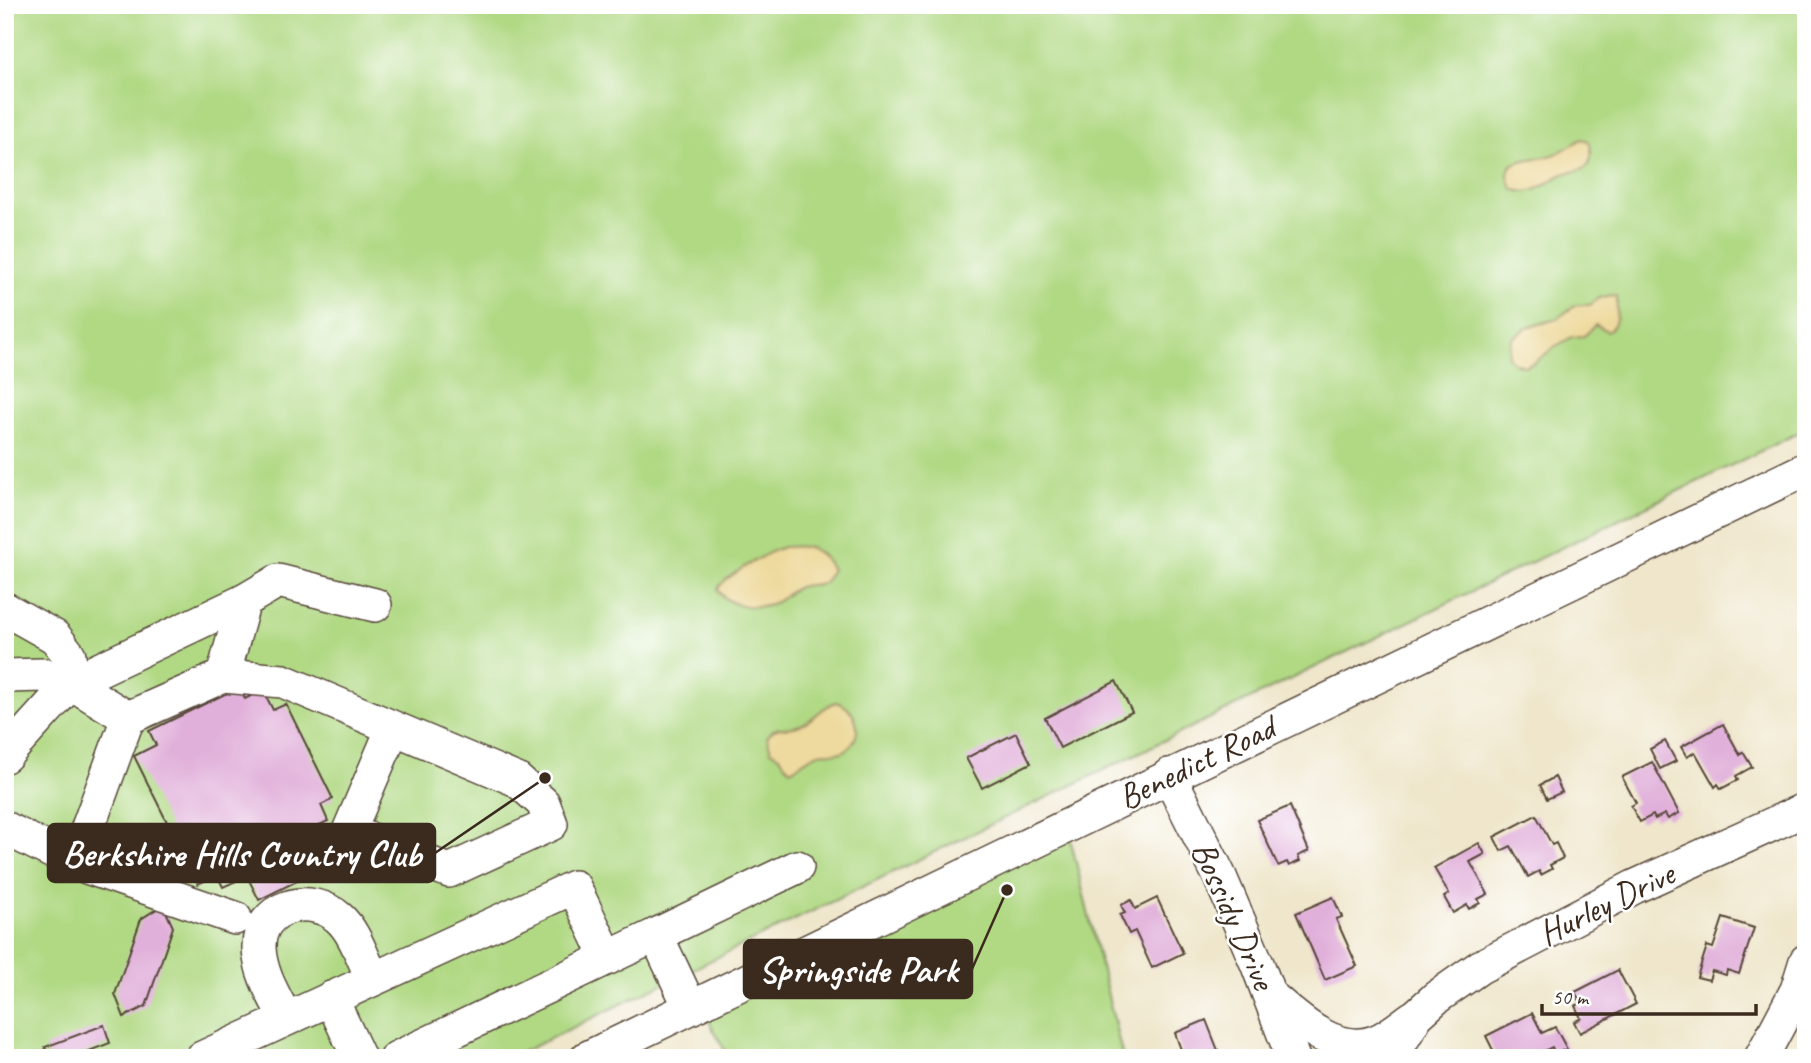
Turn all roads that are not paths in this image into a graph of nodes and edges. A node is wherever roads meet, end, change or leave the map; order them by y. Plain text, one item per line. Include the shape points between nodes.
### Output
1 (1806, 469) edge
2 (244, 601) junction
3 (375, 605) dead end
4 (5, 609) edge
5 (5, 676) edge
6 (223, 676) junction
7 (71, 682) junction
8 (128, 718) junction
9 (393, 728) junction
10 (19, 749) edge
11 (5, 774) edge
12 (1169, 775) junction
13 (1806, 808) edge
14 (5, 828) edge
15 (75, 863) junction
16 (797, 867) dead end
17 (235, 918) dead end
18 (656, 935) junction
19 (608, 958) junction
20 (1806, 961) edge
21 (373, 979) junction
22 (1269, 995) junction
23 (331, 998) junction
24 (690, 1007) junction
25 (1417, 1015) junction
26 (286, 1019) junction
27 (202, 1058) edge
28 (359, 1058) edge
29 (397, 1058) edge
30 (587, 1058) edge
31 (1293, 1058) edge
32 (1391, 1058) edge
33 (1761, 1058) edge

1 - 12 street, Benedict Road
2 - 3 street via 278,581
2 - 6 street
2 - 7 street
4 - 7 street via 55,637 69,655
5 - 7 street via 44,675
6 - 8 street
6 - 9 street via 283,681
7 - 8 street
7 - 10 street
8 - 15 street
9 - 9 street via 517,780 543,803 551,824 449,871 349,831
10 - 11 street
12 - 22 street, Bossidy Drive via 1220,877
12 - 24 street, Benedict Road
13 - 25 street, Hurley Drive via 1634,887 1480,967
14 - 15 street
15 - 17 street
16 - 18 street
18 - 19 street
18 - 24 street
19 - 21 street via 573,887
19 - 29 street
20 - 33 street via 1797,990
21 - 23 street
21 - 26 street via 341,919 326,908 308,903 276,912 263,929 259,947 263,972
22 - 25 street, Hurley Drive via 1307,1028 1351,1046 1376,1042
22 - 31 street, Bossidy Drive
23 - 26 street
23 - 28 street
24 - 30 street, Benedict Road
25 - 32 street, Hurley Drive
26 - 27 street

